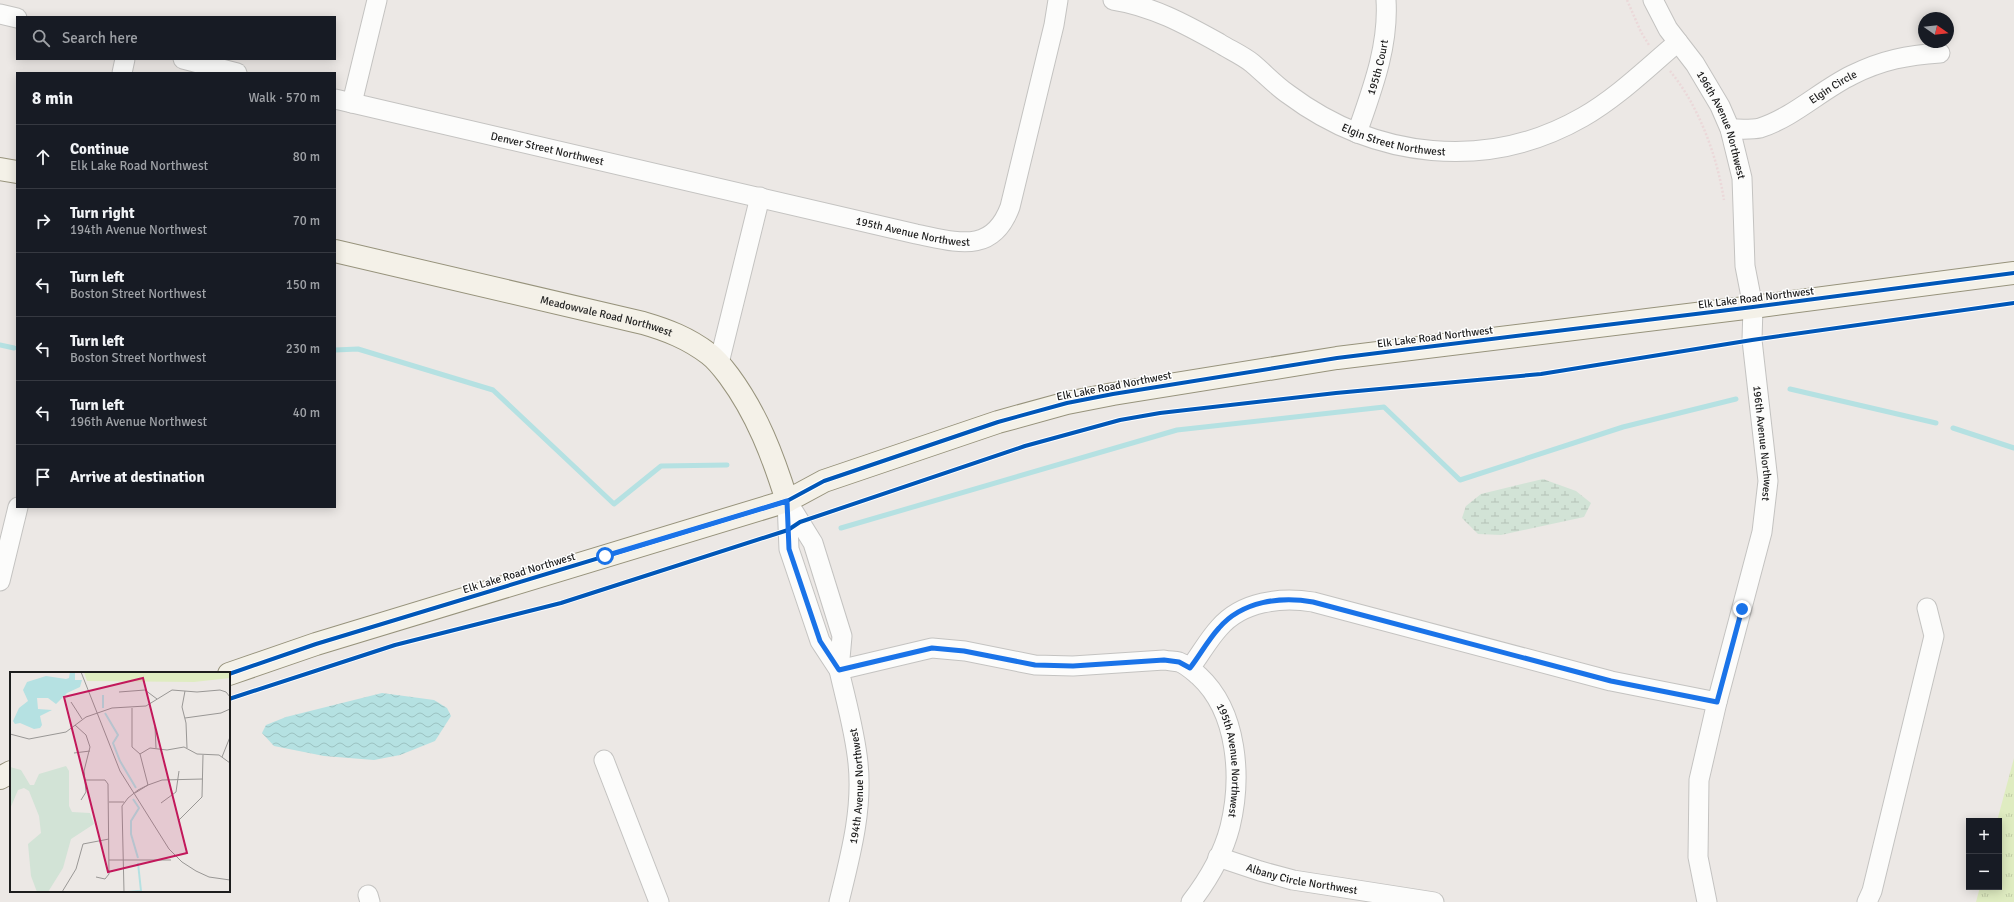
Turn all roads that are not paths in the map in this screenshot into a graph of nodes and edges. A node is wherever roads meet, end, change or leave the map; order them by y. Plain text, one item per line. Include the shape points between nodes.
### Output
1 (378, 0) edge
2 (1058, 0) edge
3 (1113, 0) edge
4 (1386, 0) edge
5 (1653, 0) edge
6 (0, 14) edge
7 (16, 18) edge
8 (1678, 42) junction
9 (1940, 53) dead end
10 (125, 60) edge
11 (187, 60) edge
12 (122, 72) edge
13 (233, 72) edge
14 (343, 101) edge
15 (1730, 129) junction
16 (1357, 133) junction
17 (0, 168) edge
18 (16, 172) edge
19 (760, 196) junction
20 (336, 251) edge
21 (2014, 273) edge
22 (1753, 307) junction
23 (719, 363) junction
24 (787, 501) junction
25 (18, 508) edge
26 (0, 581) edge
27 (1927, 608) dead end
28 (1190, 668) junction
29 (839, 670) junction
30 (230, 674) edge
31 (1717, 702) junction
32 (604, 760) dead end
33 (10, 773) edge
34 (0, 778) edge
35 (1218, 857) junction
36 (659, 902) edge
37 (840, 902) edge
38 (1191, 902) edge
39 (1434, 902) edge
40 (1707, 902) edge
41 (1867, 902) edge

1 - 14 street
2 - 19 street, 195th Avenue Northwest via 1016,187 1006,220 990,236 968,243 956,242
3 - 16 street, Elgin Street Northwest via 1167,15 1199,31 1251,62 1288,94 1324,118
4 - 16 street, 195th Court via 1384,44
5 - 8 street, 196th Avenue Northwest
6 - 7 street
8 - 15 street, 196th Avenue Northwest via 1708,84
8 - 16 street, Elgin Street Northwest via 1584,116 1564,127 1521,143 1475,151 1436,152 1384,143
9 - 15 street, Elgin Circle via 1916,54 1883,61 1851,75 1767,125 1758,128
10 - 12 street
11 - 13 street
14 - 19 street, Denver Street Northwest
15 - 22 street, 196th Avenue Northwest via 1742,178 1745,266
17 - 18 street
19 - 23 street
20 - 23 street, Meadowvale Road Northwest via 668,330 704,350
21 - 22 street, Elk Lake Road Northwest
22 - 24 street, Elk Lake Road Northwest via 1337,358 1067,403 998,422 824,481
22 - 31 street, 196th Avenue Northwest via 1752,340 1768,481 1766,508
23 - 24 street, Meadowvale Road Northwest via 754,415 773,456
24 - 29 street, 194th Avenue Northwest via 789,549 820,641
24 - 30 street, Elk Lake Road Northwest via 316,644
25 - 26 street
27 - 41 street via 1934,636 1874,884
28 - 29 street via 1179,662 1164,660 1073,666 1035,665 964,651 932,648
28 - 31 street via 1219,628 1232,616 1250,607 1276,600 1295,599 1611,681
28 - 35 street, 195th Avenue Northwest via 1214,692 1223,709 1234,755 1233,810
29 - 37 street, 194th Avenue Northwest via 858,763 859,801 855,836
31 - 40 street, 196th Avenue Northwest via 1699,780 1698,857
32 - 36 street
33 - 34 street
35 - 38 street, 195th Avenue Northwest
35 - 39 street, Albany Circle Northwest via 1293,880

